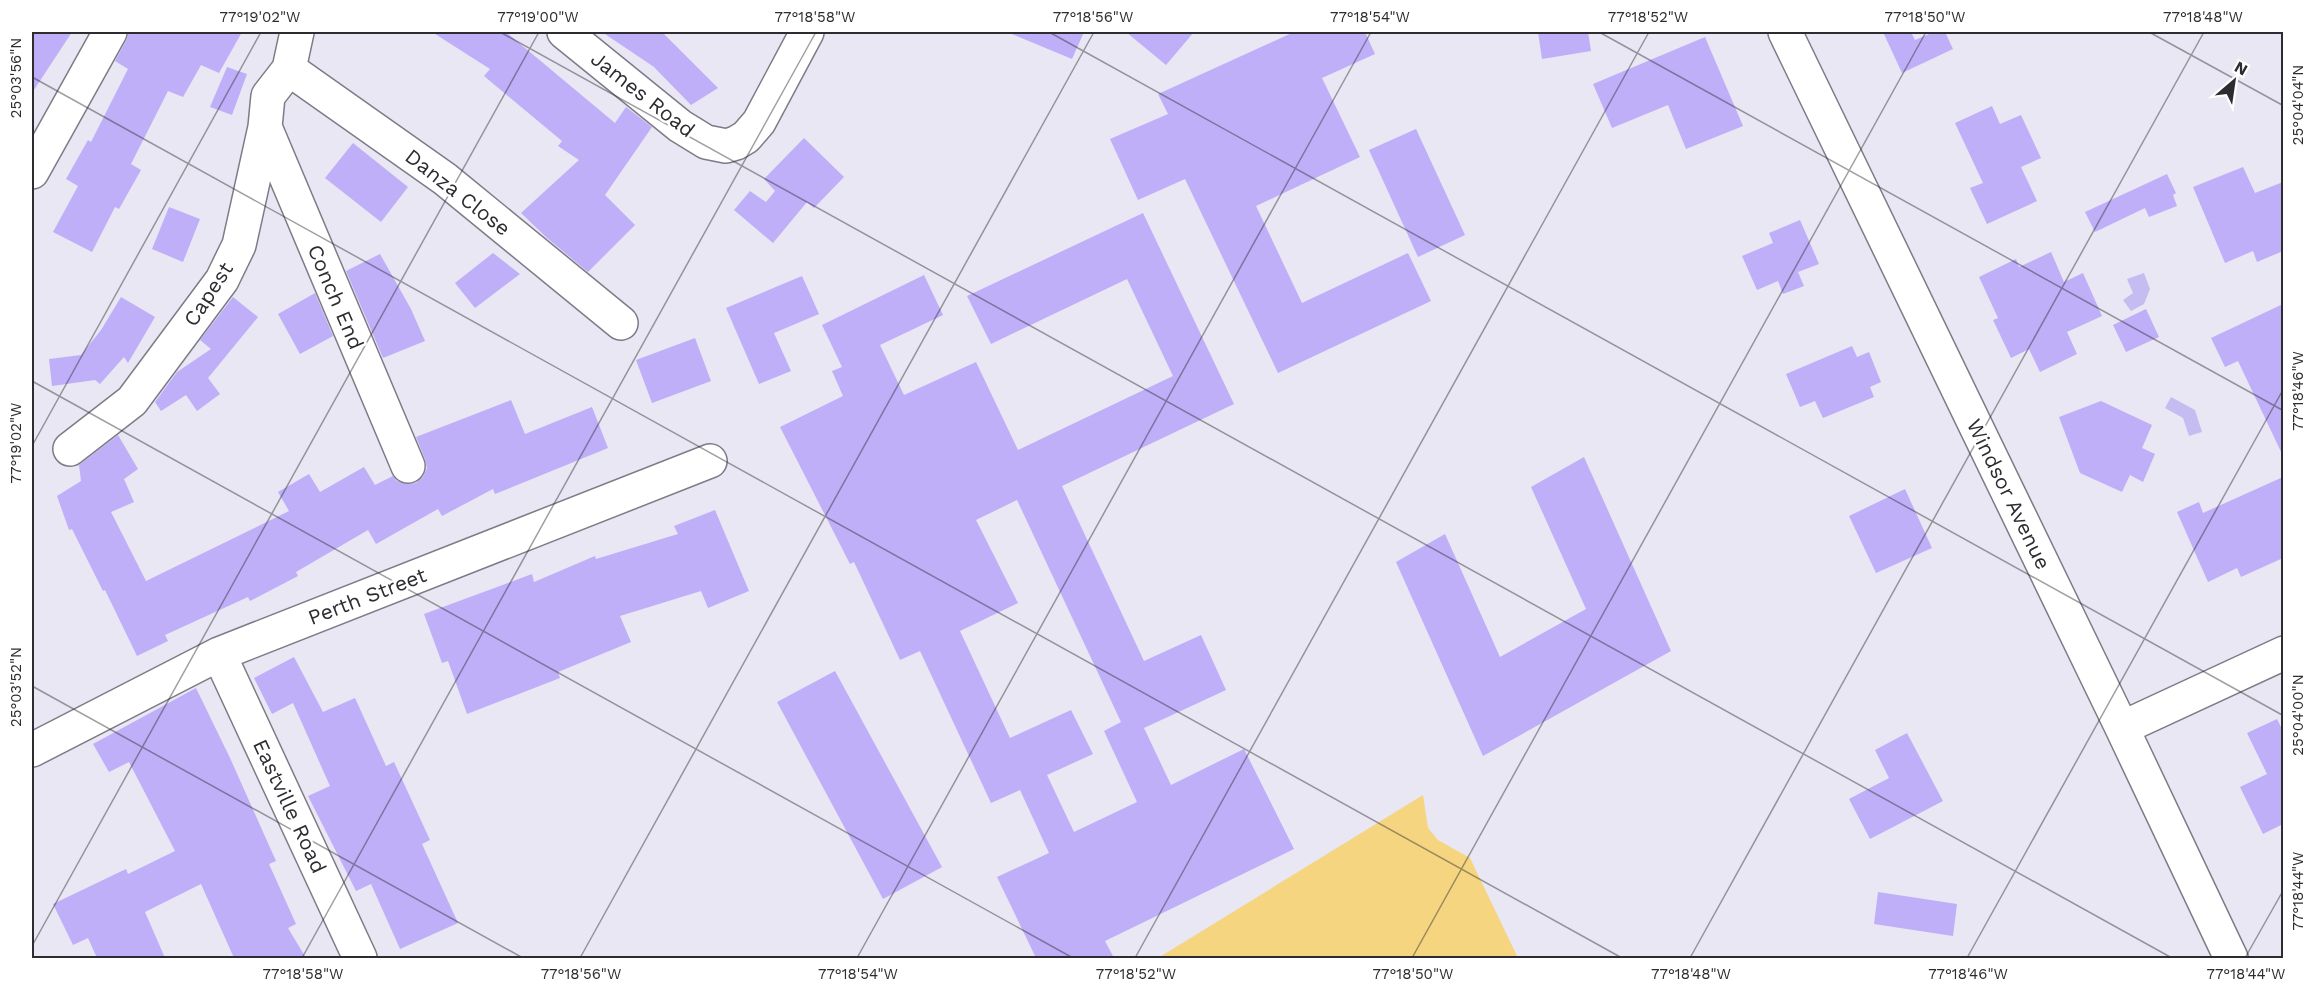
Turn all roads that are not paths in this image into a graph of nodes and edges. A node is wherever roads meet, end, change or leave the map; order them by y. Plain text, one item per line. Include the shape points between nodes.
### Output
1 (110, 32) edge
2 (297, 32) edge
3 (564, 32) edge
4 (807, 32) edge
5 (1785, 32) edge
6 (289, 69) junction
7 (265, 127) junction
8 (32, 172) edge
9 (621, 323) dead end
10 (70, 449) dead end
11 (710, 461) dead end
12 (408, 466) dead end
13 (2283, 653) edge
14 (219, 654) junction
15 (2122, 728) junction
16 (32, 750) edge
17 (360, 958) edge
18 (2231, 958) edge

1 - 8 street
2 - 6 street, Capest
3 - 4 street, James Road via 680,126 706,142 726,146 746,136 759,122
5 - 15 street, Windsor Avenue
6 - 7 street, Capest via 268,96
6 - 9 street, Danza Close via 445,179
7 - 10 street, Capest via 239,245 222,280 132,401
7 - 12 street, Conch End
11 - 14 street, Perth Street
13 - 15 street
14 - 16 street, Perth Street
14 - 17 street, Eastville Road
15 - 18 street, Windsor Avenue

